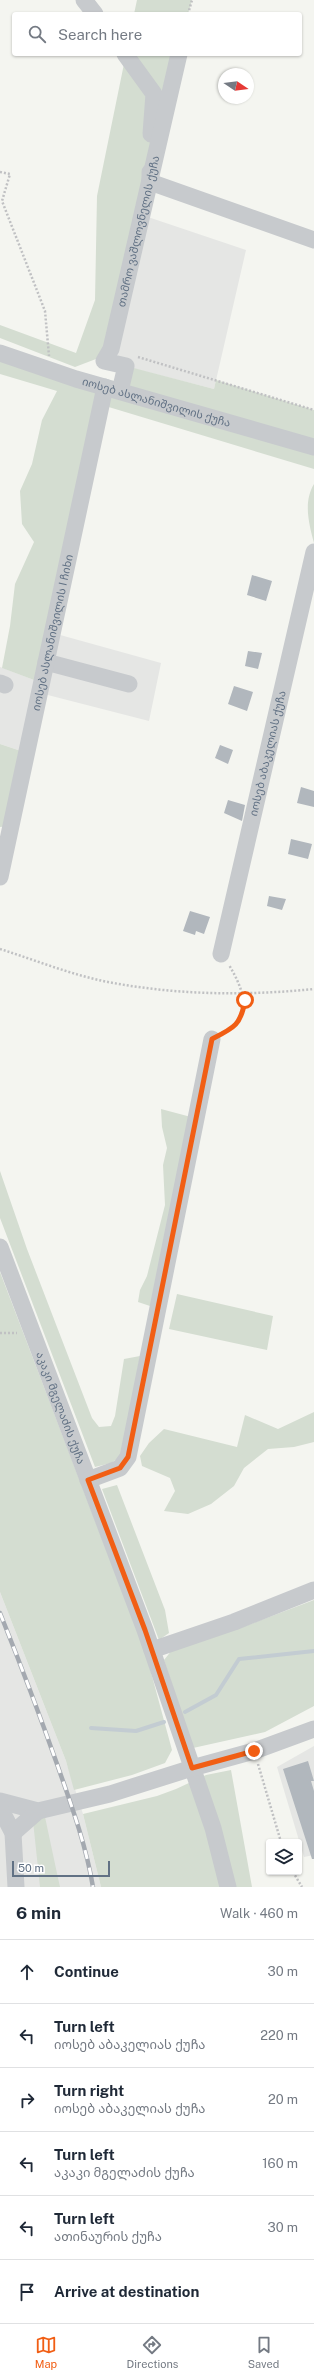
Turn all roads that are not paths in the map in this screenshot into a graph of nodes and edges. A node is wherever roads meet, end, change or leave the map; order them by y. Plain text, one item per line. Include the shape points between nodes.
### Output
1 (84, 0) edge
2 (93, 12) edge
3 (126, 56) edge
4 (179, 56) edge
5 (150, 182) junction
6 (314, 240) edge
7 (0, 354) edge
8 (104, 361) junction
9 (82, 380) junction
10 (113, 389) junction
11 (314, 447) edge
12 (314, 552) edge
13 (46, 662) junction
14 (129, 684) dead end
15 (0, 877) edge
16 (221, 954) road end
17 (212, 1039) road end
18 (0, 1247) edge
19 (88, 1480) junction
20 (314, 1590) edge
21 (152, 1650) junction
22 (314, 1729) edge
23 (192, 1768) junction
24 (0, 1801) edge
25 (0, 1808) edge
26 (38, 1810) junction
27 (13, 1833) junction
28 (16, 1887) edge
29 (228, 1887) edge

1 - 2 street
3 - 5 street via 154,94
4 - 5 street, თამრო ვაშლოვნელის ქუჩა
5 - 6 street
5 - 8 street, თამრო ვაშლოვნელის ქუჩა via 111,349
7 - 9 street, იოსებ ასლანიშვილის ქუჩა
8 - 9 street
8 - 10 street via 126,366
9 - 10 street, იოსებ ასლანიშვილის ქუჩა
10 - 11 street, იოსებ ასლანიშვილის ქუჩა
10 - 13 street, იოსებ ასლანიშვილის I ჩიხი
12 - 16 street, იოსებ აბაკელიას ქუჩა
13 - 14 street
13 - 15 street, იოსებ ასლანიშვილის I ჩიხი
17 - 19 street via 128,1457 120,1468
18 - 19 street, აკაკი მგელაძის ქუჩა
19 - 21 street, აკაკი მგელაძის ქუჩა
20 - 21 street via 234,1622
21 - 23 street, აკაკი მგელაძის ქუჩა
22 - 23 street via 254,1751
23 - 26 street via 110,1794
23 - 29 street, აკაკი მგელაძის ქუჩა via 213,1828
24 - 26 street
25 - 27 street
26 - 27 street
27 - 28 street

